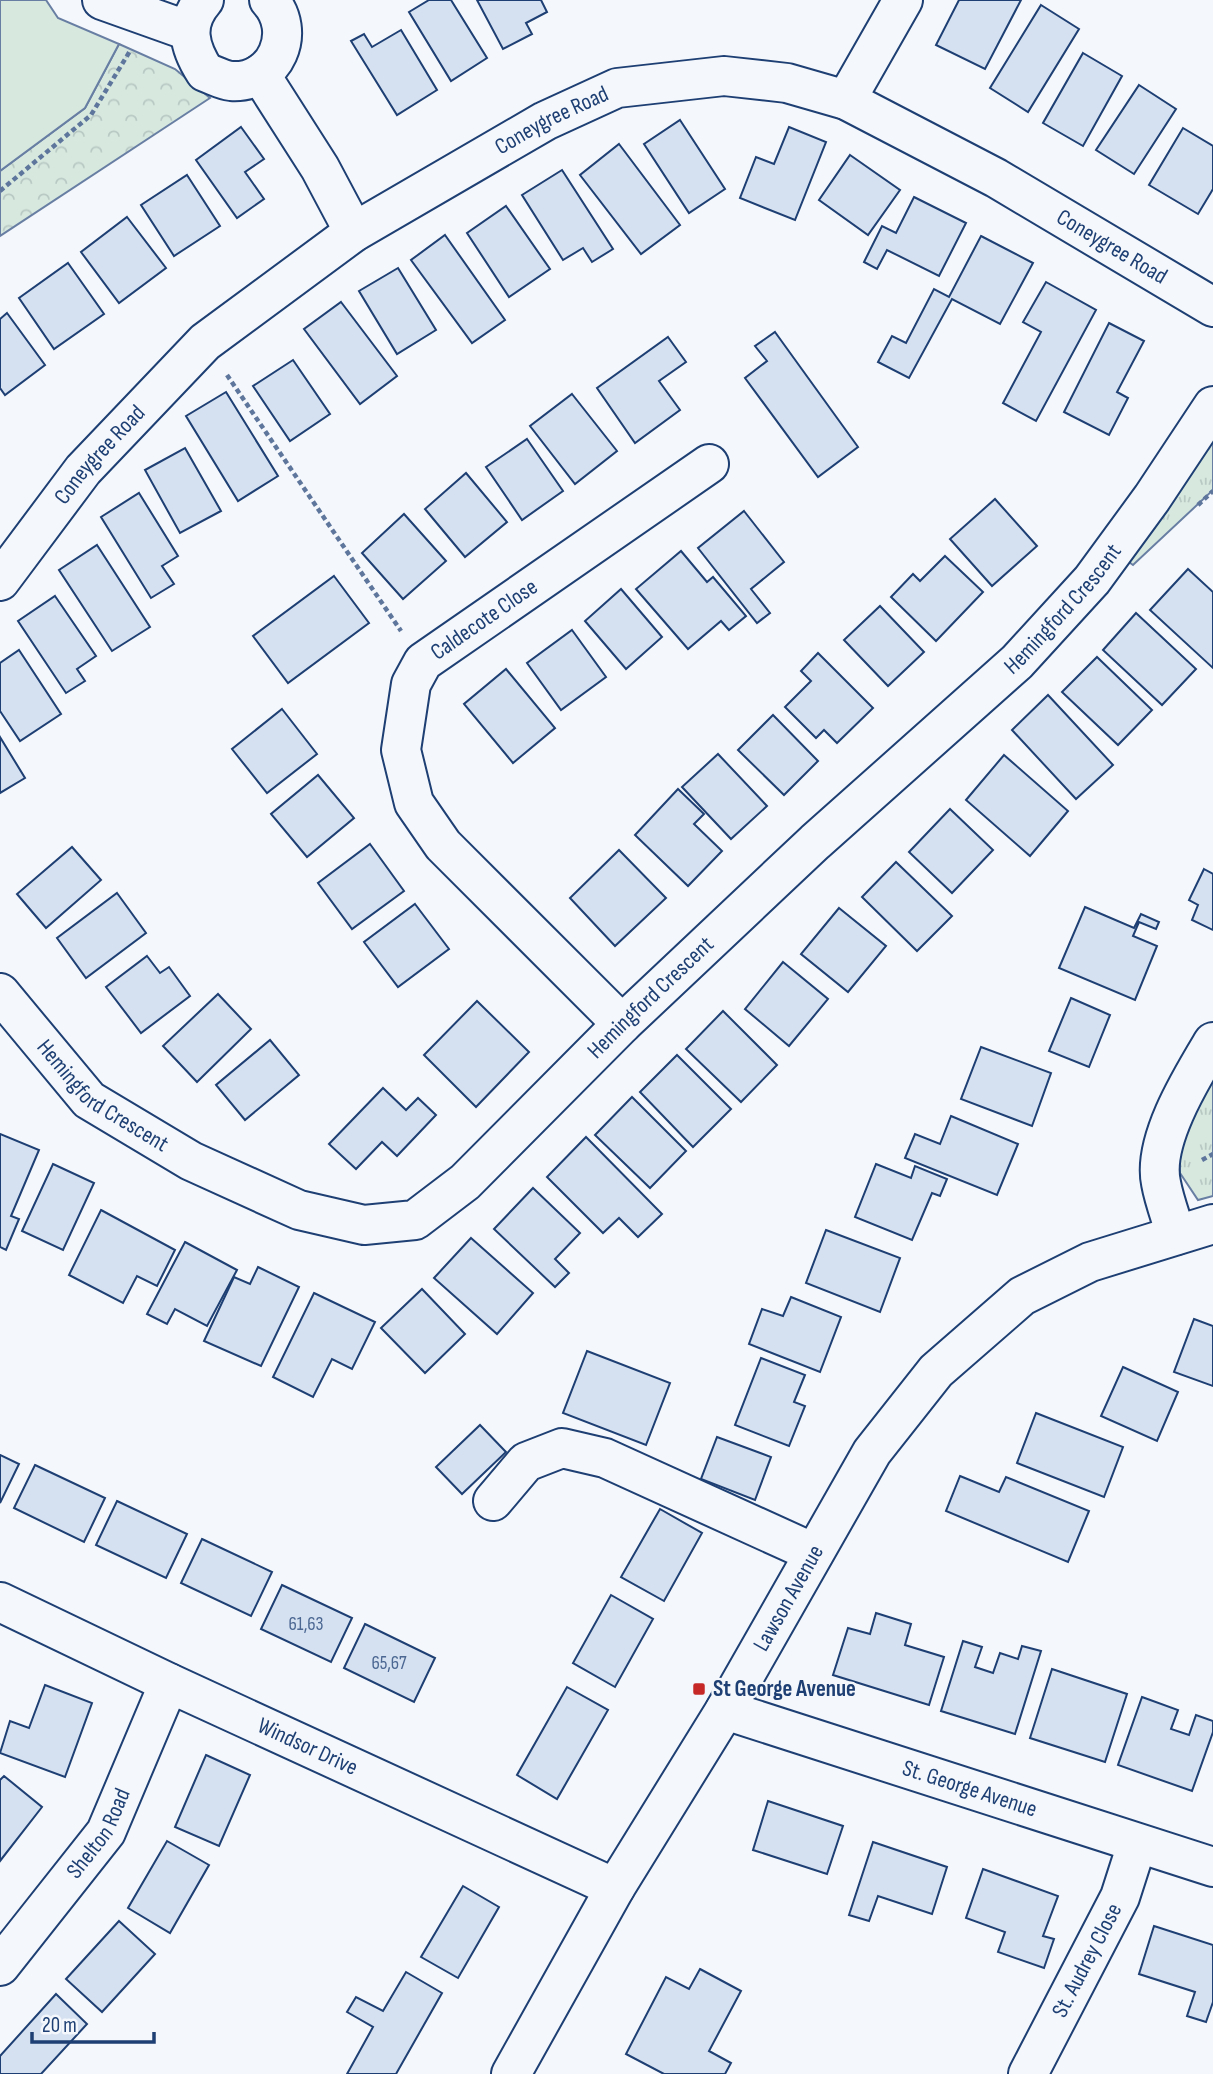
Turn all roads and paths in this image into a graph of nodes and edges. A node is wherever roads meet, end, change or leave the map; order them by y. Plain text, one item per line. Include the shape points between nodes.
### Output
1 (102, 0) edge
2 (269, 0) edge
3 (903, 0) edge
4 (196, 16) edge
5 (150, 19) junction
6 (260, 74) junction
7 (846, 100) junction
8 (0, 191) edge
9 (354, 232) junction
10 (1213, 307) edge
11 (205, 342) junction
12 (1213, 407) edge
13 (709, 464) dead end
14 (0, 581) edge
15 (423, 662) junction
16 (0, 993) edge
17 (622, 1024) junction
18 (1213, 1042) edge
19 (1213, 1224) edge
20 (1177, 1235) junction
21 (493, 1501) dead end
22 (814, 1553) junction
23 (0, 1602) edge
24 (169, 1683) junction
25 (725, 1710) junction
26 (1137, 1844) junction
27 (1213, 1867) edge
28 (615, 1888) junction
29 (0, 1966) edge
30 (511, 2074) edge
31 (1028, 2074) edge

1 - 5 street
2 - 6 street via 282,22 284,38 281,50
3 - 7 street
4 - 5 street
4 - 6 street via 190,43 205,72 233,81
5 - 8 path via 91,115
6 - 9 street
7 - 9 street, Coneygree Road via 787,83 724,76 617,88 545,121
7 - 10 street, Coneygree Road via 996,178
9 - 11 street, Coneygree Road
11 - 14 street, Coneygree Road via 83,470
11 - 15 path
12 - 17 street, Hemingford Crescent via 1092,580 1017,662 815,842
13 - 15 street, Caldecote Close
15 - 17 street, Caldecote Close via 411,684 401,750 414,803 443,845
16 - 17 street, Hemingford Crescent via 89,1100 191,1161 299,1210 365,1225 415,1220 465,1182
18 - 20 street via 1161,1150 1160,1181
19 - 20 street, Lawson Avenue
20 - 22 street, Lawson Avenue via 1090,1262 1022,1296 936,1371 872,1452
21 - 22 street via 526,1462 562,1448 605,1458
22 - 25 street, Lawson Avenue
23 - 24 street, Windsor Drive
24 - 28 street, Windsor Drive
24 - 29 street, Shelton Road via 106,1832
25 - 26 street, St. George Avenue
25 - 28 street, Lawson Avenue
26 - 27 street, St. George Avenue
26 - 31 street, St. Audrey Close via 1121,1897
28 - 30 street, Lawson Avenue

